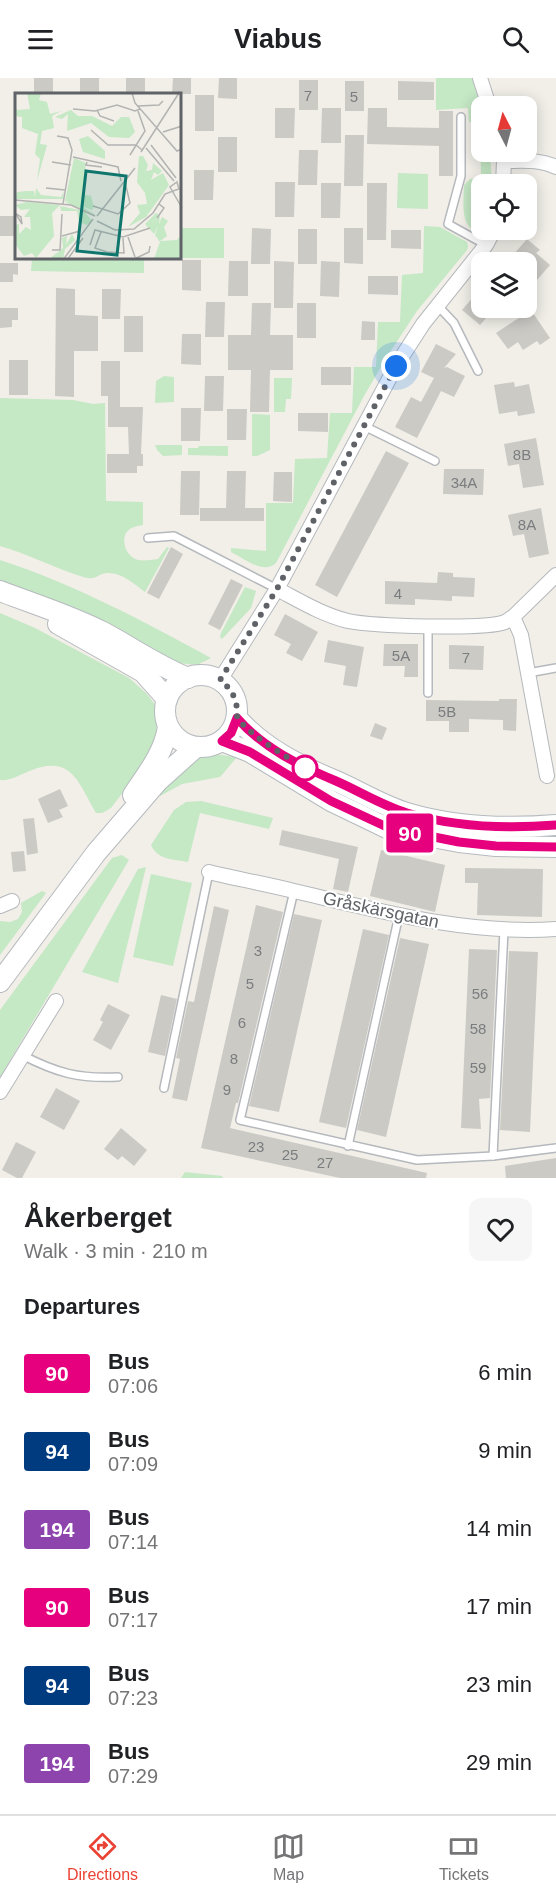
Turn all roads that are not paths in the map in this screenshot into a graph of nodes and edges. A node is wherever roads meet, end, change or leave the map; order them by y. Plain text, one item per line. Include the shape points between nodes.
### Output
1 (484, 79) edge
2 (487, 96) edge
3 (461, 117) dead end
4 (537, 160) edge
5 (556, 167) edge
6 (489, 240) edge
7 (486, 245) junction
8 (438, 306) junction
9 (478, 371) dead end
10 (364, 426) junction
11 (435, 461) dead end
12 (148, 537) dead end
13 (556, 575) edge
14 (277, 589) junction
15 (0, 591) edge
16 (35, 605) junction
17 (513, 617) junction
18 (429, 626) junction
19 (556, 668) edge
20 (528, 673) junction
21 (188, 678) junction
22 (220, 680) junction
23 (428, 693) dead end
24 (167, 699) junction
25 (237, 718) junction
26 (168, 727) junction
27 (222, 741) junction
28 (195, 747) junction
29 (547, 776) dead end
30 (556, 825) edge
31 (556, 847) edge
32 (96, 853) junction
33 (209, 872) joint
34 (294, 891) junction
35 (399, 915) junction
36 (556, 929) edge
37 (504, 930) junction
38 (0, 982) edge
39 (56, 1001) dead end
40 (22, 1055) junction
41 (118, 1077) dead end
42 (164, 1088) dead end
43 (0, 1092) edge
44 (348, 1146) junction
45 (556, 1148) edge
46 (493, 1156) junction

1 - 2 street
3 - 7 lane via 461,176 448,224
4 - 5 street
6 - 7 street
7 - 8 street
8 - 9 lane via 454,323
8 - 10 street via 396,366
10 - 11 lane
10 - 14 street
12 - 14 lane via 174,536
13 - 17 street
14 - 18 street via 328,615 349,621
14 - 22 street
15 - 16 street
16 - 21 street via 72,617
16 - 24 street via 49,619 143,672
17 - 18 street via 490,625
17 - 20 street via 521,635
18 - 23 lane
19 - 20 lane
20 - 29 street
21 - 22 street via 205,675
21 - 24 street via 174,687
22 - 25 street via 236,700
24 - 26 street
25 - 27 street via 231,733
25 - 30 street via 259,739 291,760 406,813 463,824
26 - 28 street via 179,740
26 - 32 street via 159,756
27 - 28 street via 211,747
27 - 31 street via 250,752 331,801 389,828 468,843
28 - 32 street via 158,781
32 - 38 street
33 - 34 street, Gråskärsgatan
33 - 42 lane
34 - 35 street, Gråskärsgatan
34 - 44 lane via 240,1120
35 - 37 street, Gråskärsgatan
35 - 44 lane
36 - 37 street, Gråskärsgatan
37 - 46 lane
39 - 40 street
40 - 41 lane via 73,1075
40 - 43 street
44 - 46 lane via 417,1160
45 - 46 lane

